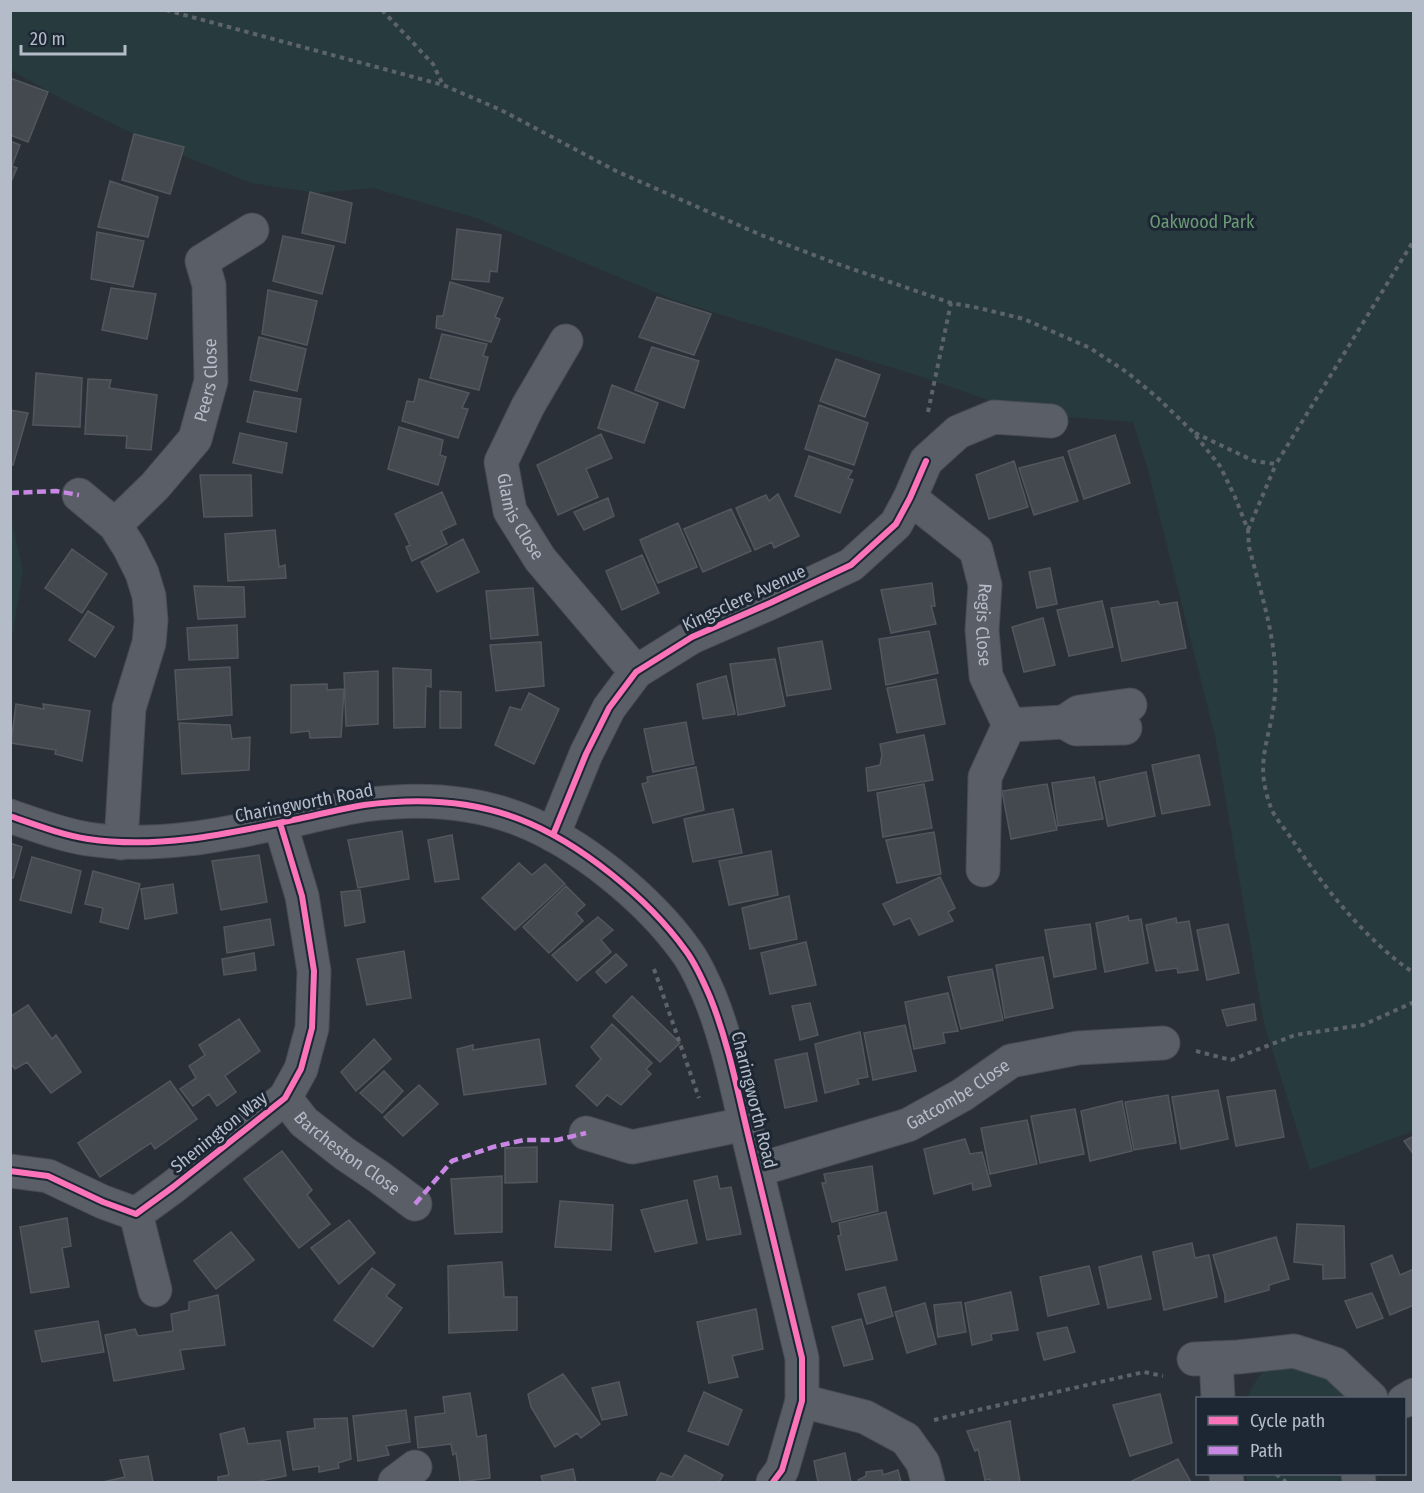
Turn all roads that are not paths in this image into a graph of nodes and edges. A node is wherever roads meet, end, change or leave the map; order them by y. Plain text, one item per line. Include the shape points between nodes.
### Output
1 (252, 230) dead end
2 (566, 341) dead end
3 (1051, 421) dead end
4 (79, 495) dead end
5 (910, 498) junction
6 (115, 525) junction
7 (636, 672) junction
8 (1128, 716) dead end
9 (1009, 725) junction
10 (10, 816) edge
11 (280, 823) junction
12 (553, 835) junction
13 (121, 843) junction
14 (983, 870) dead end
15 (1163, 1044) road end
16 (285, 1098) junction
17 (746, 1124) junction
18 (586, 1133) dead end
19 (757, 1170) junction
20 (10, 1171) edge
21 (415, 1204) dead end
22 (136, 1214) junction
23 (155, 1290) dead end
24 (1218, 1397) edge
25 (1370, 1397) edge
26 (802, 1401) junction
27 (773, 1482) edge
28 (928, 1482) edge

1 - 6 street, Peers Close via 202,261 209,285 211,381 195,439 156,486
2 - 7 street, Glamis Close via 501,462 510,511 540,559
3 - 5 street, Kingsclere Avenue via 994,417 958,432 926,461
4 - 6 street
5 - 7 street, Kingsclere Avenue via 896,524 851,565 692,637
5 - 9 street, Regis Close via 976,550 985,585 982,630 987,676
6 - 13 street via 142,573 151,620 129,708
7 - 12 street, Kingsclere Avenue via 609,708
8 - 9 street via 1076,729 1064,722
9 - 14 street via 986,777
10 - 13 street, Charingworth Road via 85,839
11 - 12 street, Charingworth Road via 362,805 407,801 483,809
11 - 13 street, Charingworth Road via 207,837
11 - 16 street, Shenington Way via 302,896 314,971 312,1028 301,1069
12 - 17 street, Charingworth Road via 622,882 687,952 710,995
15 - 19 street, Gatcombe Close via 1078,1048 1011,1061 962,1095 908,1125
16 - 21 street, Barcheston Close via 304,1122
16 - 22 street, Shenington Way
17 - 18 street via 632,1148
17 - 19 street, Charingworth Road
19 - 26 street, Charingworth Road via 802,1358
20 - 22 street via 48,1176
22 - 23 street
24 - 25 street via 1205,1358 1294,1351 1335,1364
26 - 27 street, Charingworth Road via 782,1470
26 - 28 street via 865,1417 906,1439 923,1463

